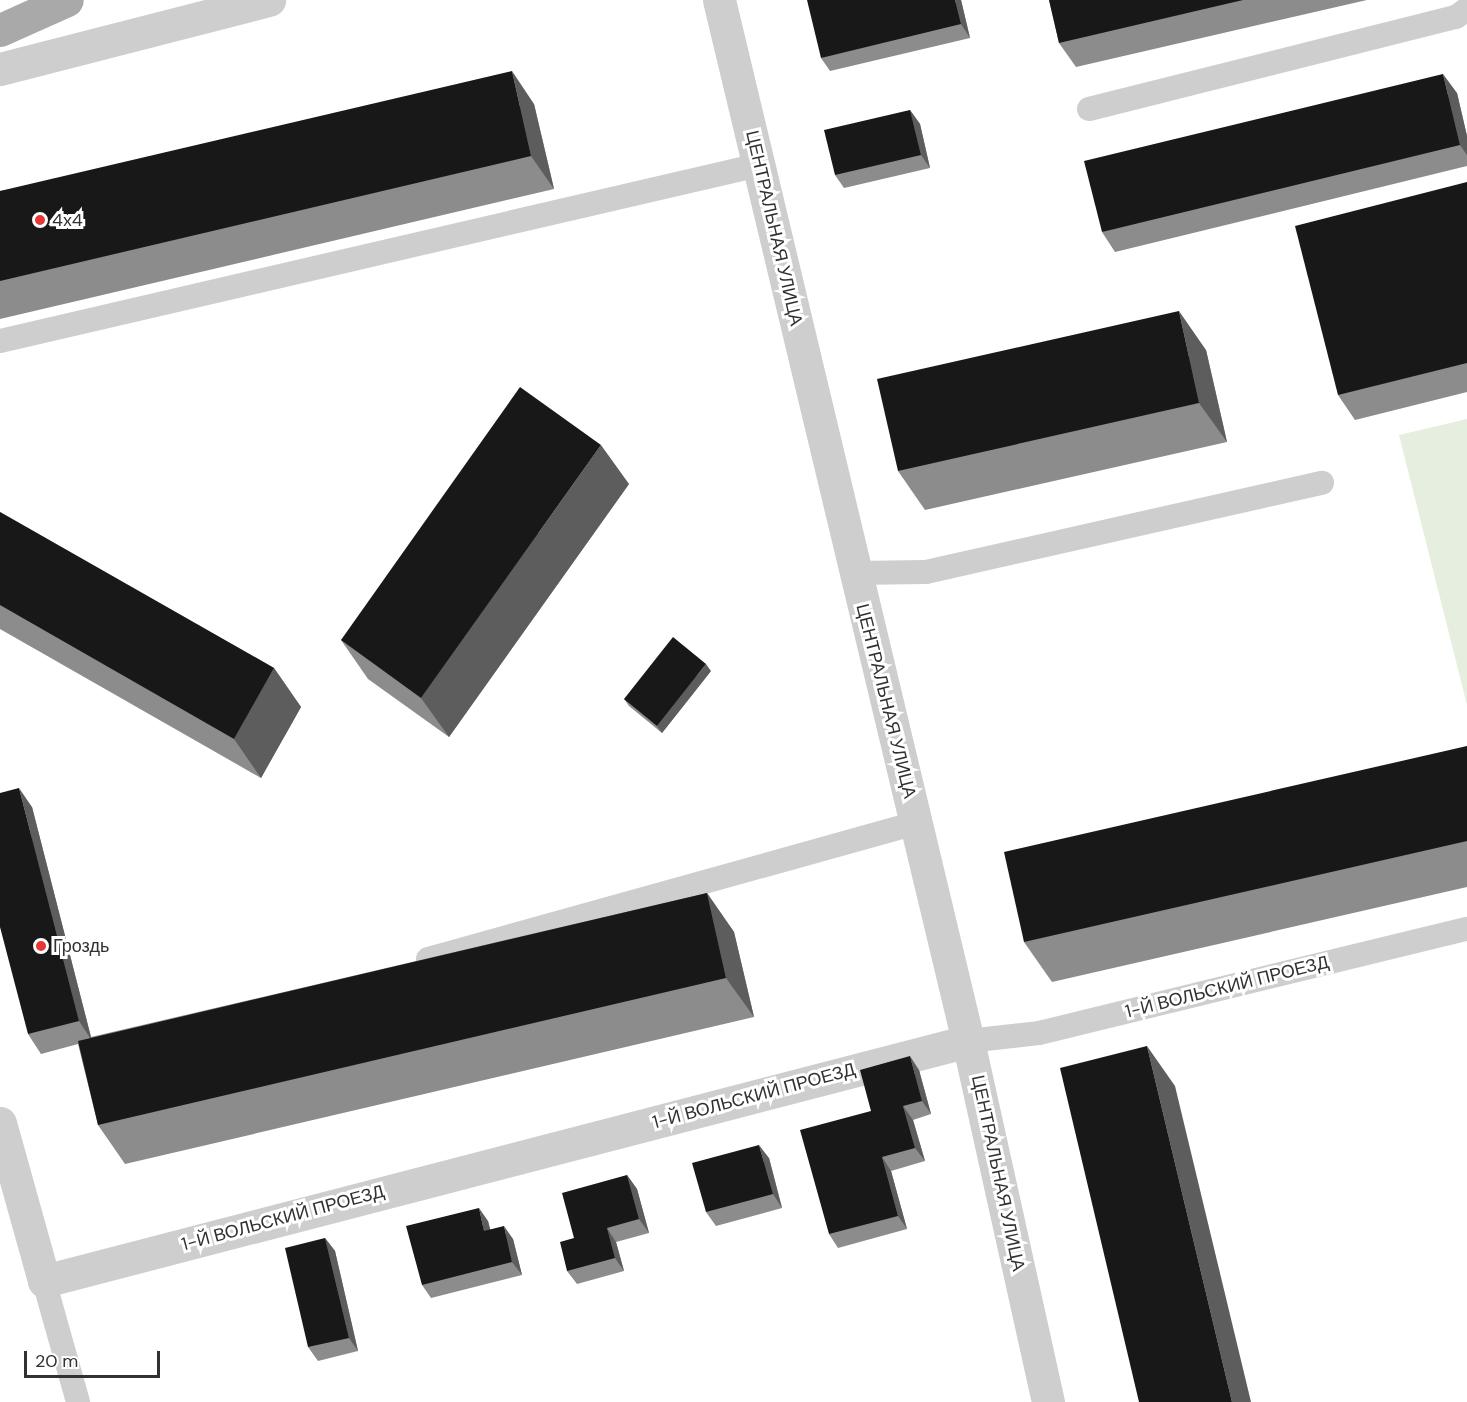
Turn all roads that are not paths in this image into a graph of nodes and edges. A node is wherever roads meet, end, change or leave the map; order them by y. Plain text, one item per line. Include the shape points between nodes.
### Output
1 (67, 0) edge
2 (269, 0) edge
3 (719, 0) edge
4 (1467, 9) edge
5 (0, 30) edge
6 (0, 69) edge
7 (1089, 109) dead end
8 (759, 165) junction
9 (0, 341) edge
10 (1322, 483) dead end
11 (854, 573) junction
12 (916, 823) junction
13 (1467, 929) edge
14 (405, 966) edge
15 (968, 1041) junction
16 (0, 1123) edge
17 (44, 1281) junction
18 (78, 1402) edge
19 (1048, 1402) edge

1 - 5 main road
2 - 6 street
3 - 8 street, ЦЕНТРАЛЬНАЯ УЛИЦА
4 - 7 lane
8 - 9 lane
8 - 11 street, ЦЕНТРАЛЬНАЯ УЛИЦА
10 - 11 lane via 926,572
11 - 12 street, ЦЕНТРАЛЬНАЯ УЛИЦА
12 - 14 lane
12 - 15 street, ЦЕНТРАЛЬНАЯ УЛИЦА
13 - 15 lane, 1-Й ВОЛЬСКИЙ ПРОЕЗД via 1039,1033
15 - 17 street, 1-Й ВОЛЬСКИЙ ПРОЕЗД
15 - 19 street, ЦЕНТРАЛЬНАЯ УЛИЦА
16 - 17 street
17 - 18 lane

